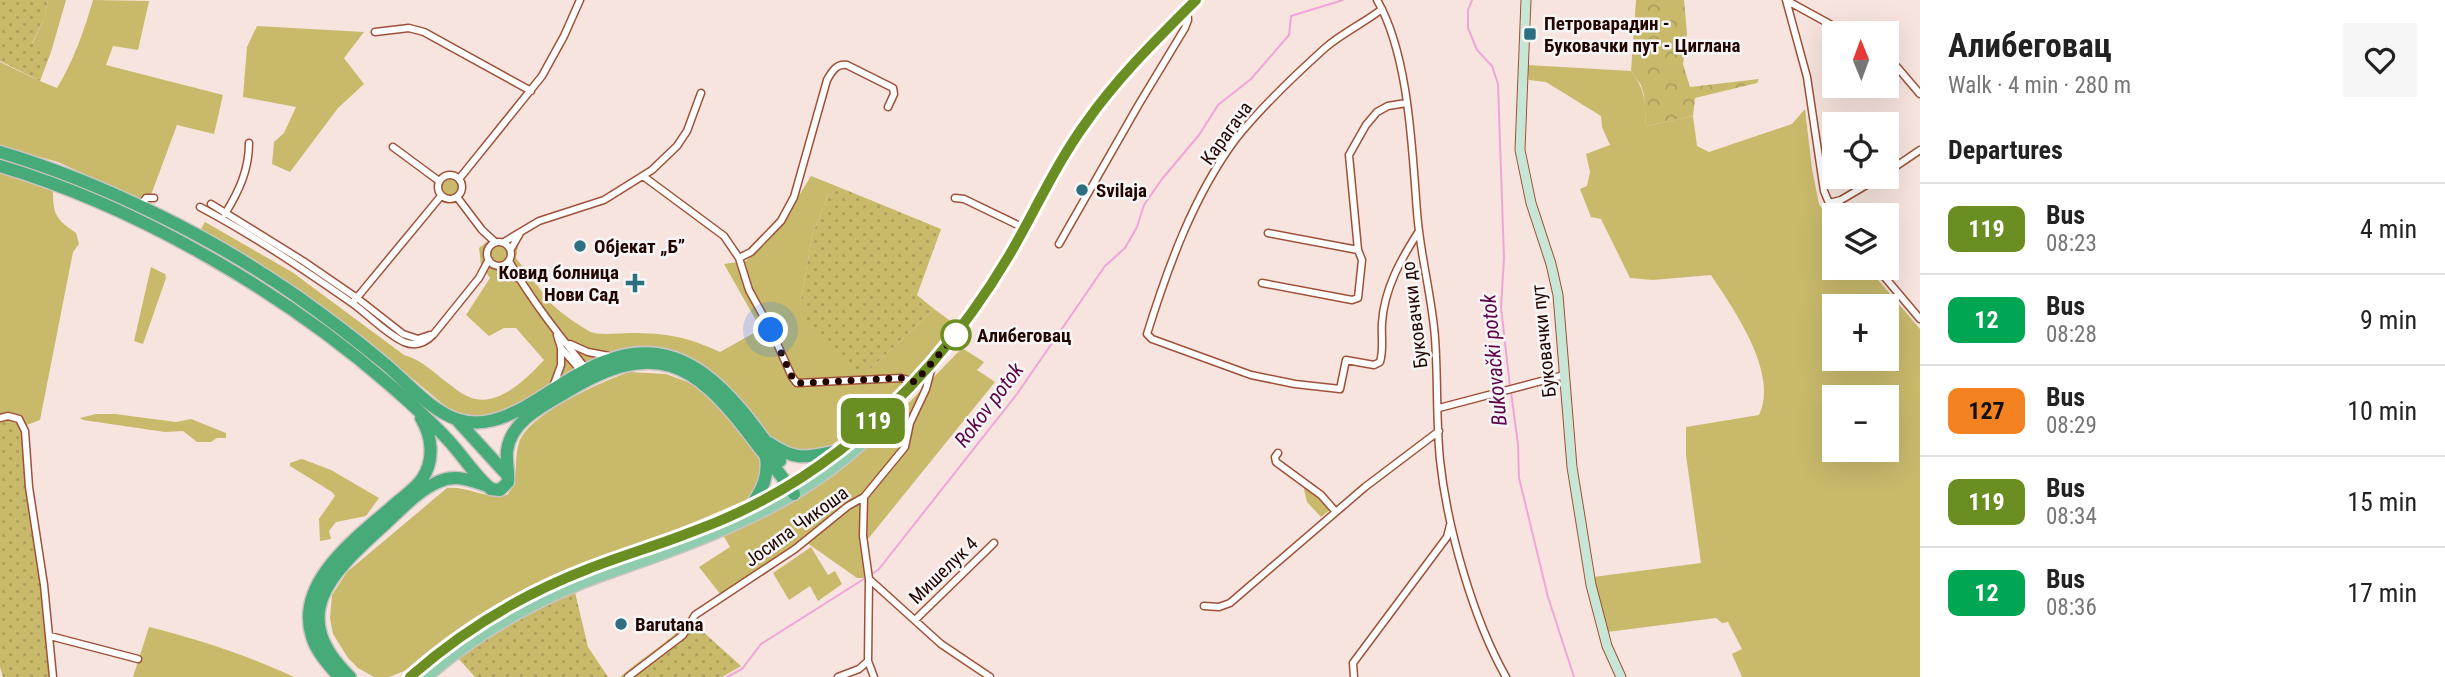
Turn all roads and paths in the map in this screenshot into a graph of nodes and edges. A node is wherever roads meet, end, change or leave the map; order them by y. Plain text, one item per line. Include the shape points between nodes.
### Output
1 (580, 0) edge
2 (1196, 0) edge
3 (1377, 0) edge
4 (1526, 0) edge
5 (1786, 0) edge
6 (1187, 9) junction
7 (1382, 9) junction
8 (1824, 21) edge
9 (375, 32) dead end
10 (1899, 69) edge
11 (531, 91) junction
12 (702, 93) dead end
13 (1920, 94) edge
14 (1406, 103) junction
15 (888, 107) dead end
16 (249, 142) dead end
17 (393, 147) dead end
18 (1920, 150) edge
19 (0, 152) edge
20 (1899, 164) edge
21 (0, 166) edge
22 (643, 176) junction
23 (53, 177) junction
24 (459, 179) junction
25 (439, 181) junction
26 (1860, 189) edge
27 (441, 196) junction
28 (457, 197) junction
29 (154, 198) dead end
30 (955, 198) dead end
31 (1829, 203) edge
32 (1832, 203) edge
33 (211, 204) dead end
34 (139, 207) junction
35 (200, 207) dead end
36 (224, 216) junction
37 (1024, 228) junction
38 (1419, 231) junction
39 (520, 233) junction
40 (1268, 233) dead end
41 (504, 242) junction
42 (492, 244) junction
43 (1059, 244) dead end
44 (511, 249) junction
45 (1358, 250) junction
46 (739, 258) junction
47 (509, 261) junction
48 (495, 264) junction
49 (517, 278) junction
50 (1887, 280) edge
51 (1262, 283) dead end
52 (354, 300) junction
53 (1920, 319) edge
54 (564, 345) junction
55 (614, 358) junction
56 (932, 364) junction
57 (588, 375) junction
58 (1564, 375) junction
59 (915, 382) junction
60 (551, 390) junction
61 (414, 406) junction
62 (1439, 408) junction
63 (0, 418) edge
64 (456, 419) junction
65 (1439, 431) junction
66 (765, 440) junction
67 (838, 452) junction
68 (1278, 453) dead end
69 (766, 457) junction
70 (508, 476) junction
71 (487, 486) junction
72 (794, 488) junction
73 (864, 497) junction
74 (752, 505) junction
75 (1336, 512) junction
76 (1450, 523) junction
77 (993, 543) dead end
78 (868, 576) junction
79 (1204, 606) dead end
80 (915, 620) junction
81 (50, 636) junction
82 (138, 659) dead end
83 (868, 661) junction
84 (53, 677) edge
85 (339, 677) edge
86 (350, 677) edge
87 (410, 677) edge
88 (427, 677) edge
89 (628, 677) edge
90 (838, 677) edge
91 (874, 677) edge
92 (989, 677) edge
93 (1354, 677) edge
94 (1506, 677) edge
95 (1621, 677) edge

1 - 11 street via 549,65
2 - 6 main road
3 - 7 street, Буковачки до
4 - 58 street, Буковачки пут via 1520,150 1557,289
5 - 8 street
5 - 31 street via 1807,77
6 - 37 main road via 1084,124
6 - 43 street via 1185,28
7 - 14 street, Буковачки до via 1397,50
7 - 38 street, Карагача via 1325,48 1237,138 1189,220 1147,334 1251,375 1338,390 1346,360 1380,362 1389,289
9 - 11 street via 409,28 424,32
10 - 13 street
11 - 24 street
12 - 22 street via 682,138
14 - 38 street, Буковачки до
14 - 45 street via 1377,112 1349,155
15 - 46 street via 892,88 848,65 834,68 794,197 781,221
16 - 36 street via 244,177
17 - 25 street
18 - 20 street
19 - 23 highway
21 - 23 highway
22 - 39 street via 604,200 539,221
22 - 46 street via 724,236
23 - 34 highway
23 - 61 highway via 241,277 354,356
24 - 25 street via 449,175
24 - 28 street via 462,191
25 - 27 street
26 - 32 street
27 - 28 street
27 - 52 street
28 - 42 street
29 - 34 street via 146,198
30 - 37 street
33 - 36 street
34 - 64 highway via 225,251 293,294
35 - 36 street
36 - 52 street
37 - 56 main road via 967,320
38 - 62 street, Буковачки до via 1435,336
39 - 41 street
39 - 44 street
40 - 45 street
41 - 42 street
41 - 44 street
42 - 48 street via 486,252
44 - 47 street
45 - 51 street via 1362,261 1356,299
46 - 59 street via 749,290 797,383 901,378
47 - 48 street
47 - 49 street
48 - 49 street
48 - 52 street via 422,343 405,342
49 - 54 street
50 - 53 street
54 - 55 street
54 - 57 street
54 - 60 street
55 - 57 highway
55 - 66 highway via 654,355 699,369 728,393
56 - 59 main road
56 - 73 street, Јосипа Чикоша via 905,447
57 - 60 highway
57 - 69 highway via 644,363 688,373 723,401
57 - 70 highway via 520,423 509,444
58 - 62 street
58 - 95 street, Буковачки пут via 1572,469 1591,585 1607,646
59 - 67 main road
59 - 72 main road via 864,444
60 - 64 highway via 492,421
61 - 71 highway
61 - 85 highway via 428,430 431,449 422,478 333,562 312,599 309,623 313,639
62 - 65 street, Буковачки до
63 - 81 street via 19,419 25,431
64 - 70 highway
65 - 75 street
65 - 76 street, Буковачки до
66 - 67 highway via 800,457
66 - 72 highway
67 - 72 main road
68 - 75 street via 1276,461
69 - 72 highway
69 - 74 highway via 765,482
70 - 71 highway via 500,489
71 - 86 highway via 463,478 439,481 422,491 342,565 324,590 318,618 324,641
72 - 74 main road
72 - 88 main road via 729,527 541,602 481,637
73 - 78 street
73 - 89 street, Јосипа Чикоша via 695,615 683,635
74 - 87 main road via 539,591 465,634
75 - 79 street via 1230,603
76 - 93 street via 1447,537 1353,663
76 - 94 street, Буковачки до via 1492,653
77 - 80 street, Мишелук 4
78 - 80 street
78 - 83 street
80 - 92 street
81 - 82 street
81 - 84 street
83 - 90 street
83 - 91 street

